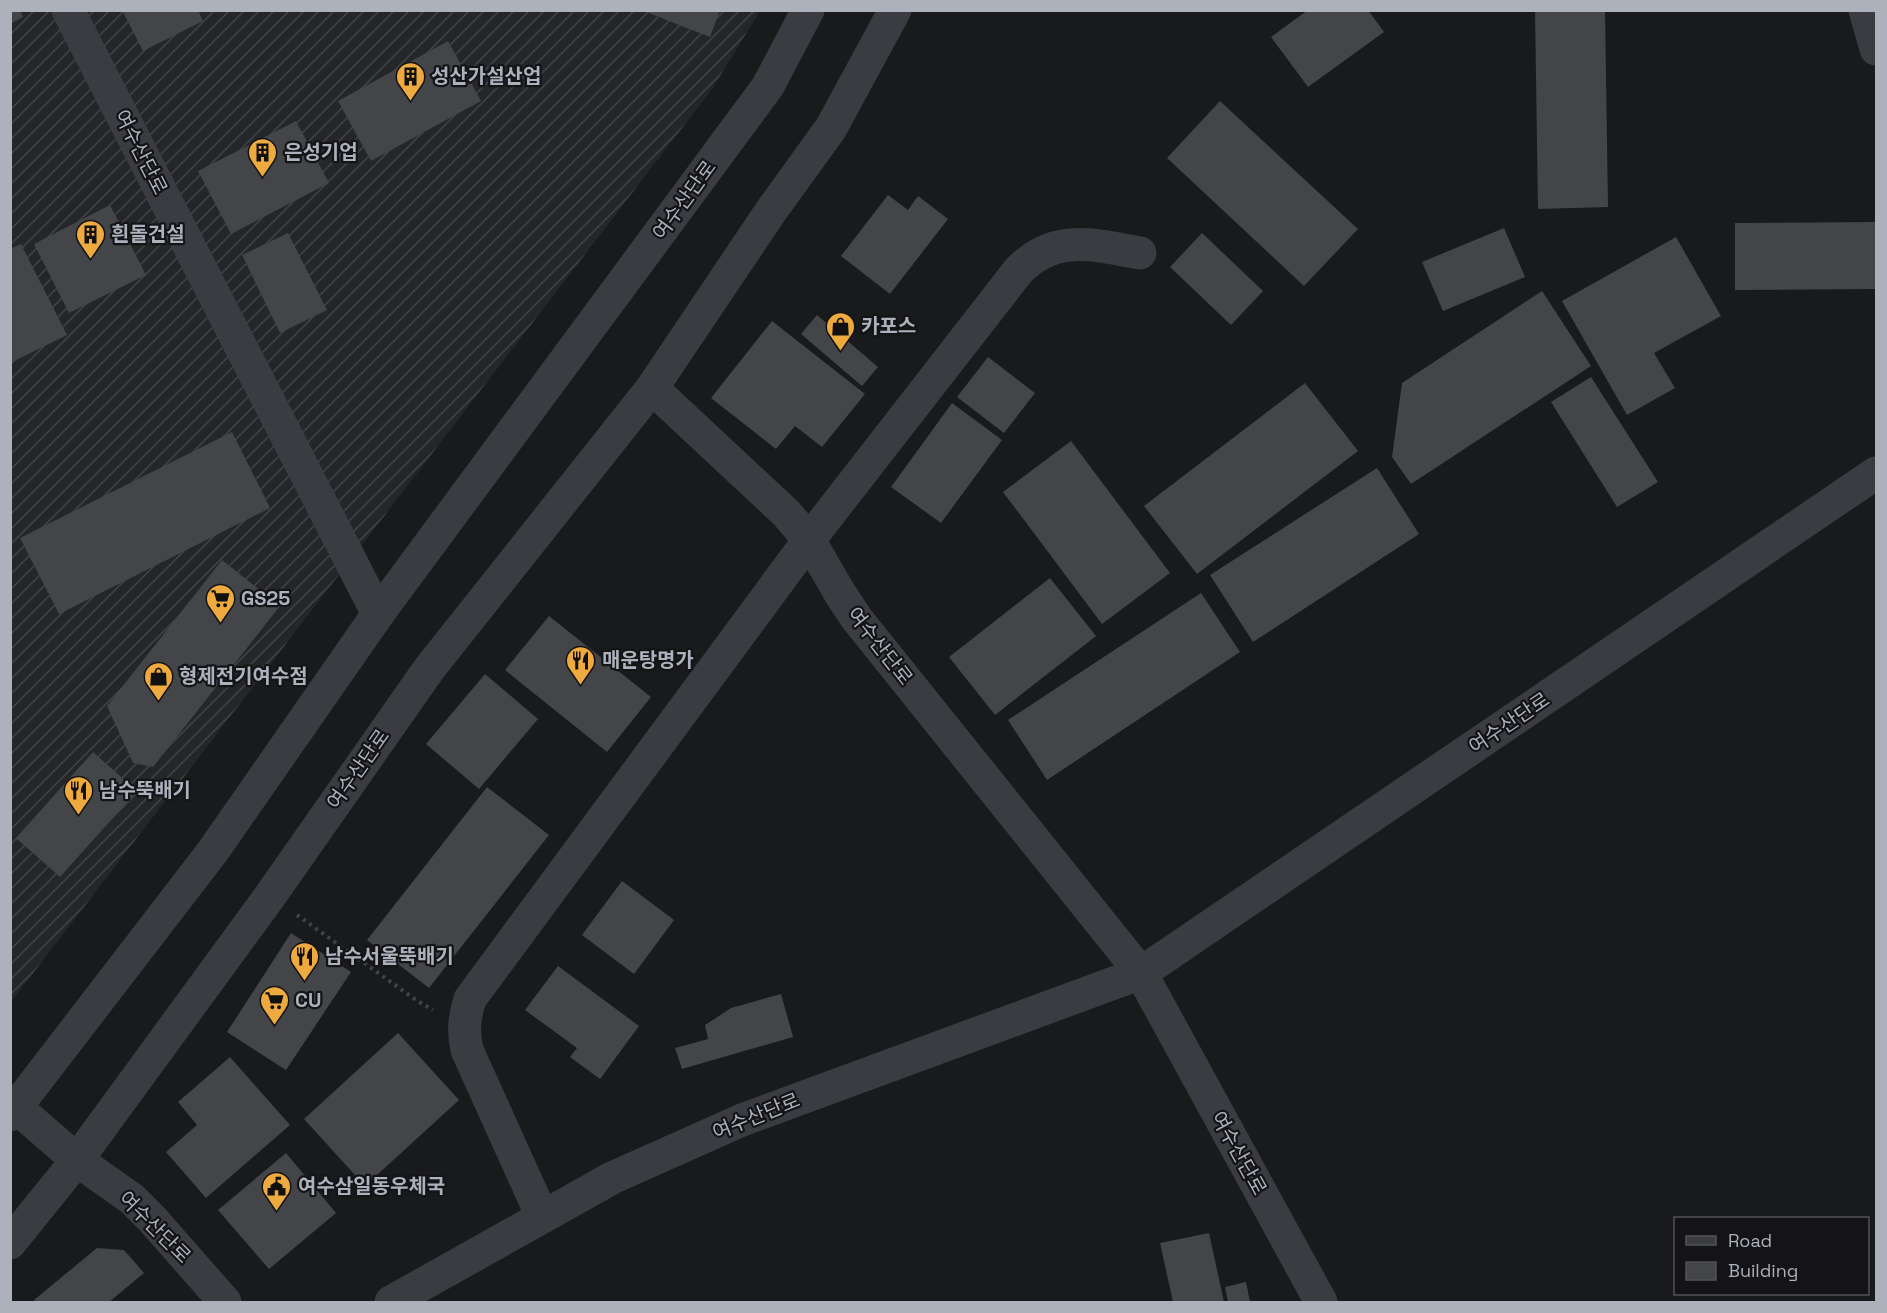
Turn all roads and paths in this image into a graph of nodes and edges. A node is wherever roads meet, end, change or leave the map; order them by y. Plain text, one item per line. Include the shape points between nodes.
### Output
1 (68, 10) edge
2 (807, 10) edge
3 (895, 10) edge
4 (1865, 10) edge
5 (1876, 49) edge
6 (1140, 253) dead end
7 (652, 388) junction
8 (1876, 473) edge
9 (809, 540) junction
10 (378, 614) junction
11 (270, 896) junction
12 (1141, 973) junction
13 (465, 1022) junction
14 (12, 1108) edge
15 (77, 1160) junction
16 (542, 1216) junction
17 (10, 1243) edge
18 (225, 1302) edge
19 (391, 1302) edge
20 (1321, 1302) edge

1 - 10 street, 여수산단로
2 - 10 street, 여수산단로 via 768,86
3 - 7 street, 여수산단로 via 831,128
4 - 5 street
6 - 9 street via 1077,244 1045,250 1030,259
7 - 9 street, 여수산단로 via 786,513
7 - 11 street, 여수산단로 via 429,669
8 - 12 street, 여수산단로
9 - 12 street, 여수산단로 via 857,619
9 - 13 street via 470,999
10 - 14 street, 여수산단로 via 213,851
11 - 13 path via 416,1000
11 - 15 street, 여수산단로
12 - 16 street, 여수산단로 via 742,1120 612,1178
12 - 20 street, 여수산단로
13 - 16 street via 467,1050
14 - 15 street, 여수산단로
15 - 17 street, 여수산단로
15 - 18 street, 여수산단로 via 132,1199
16 - 19 street, 여수산단로

